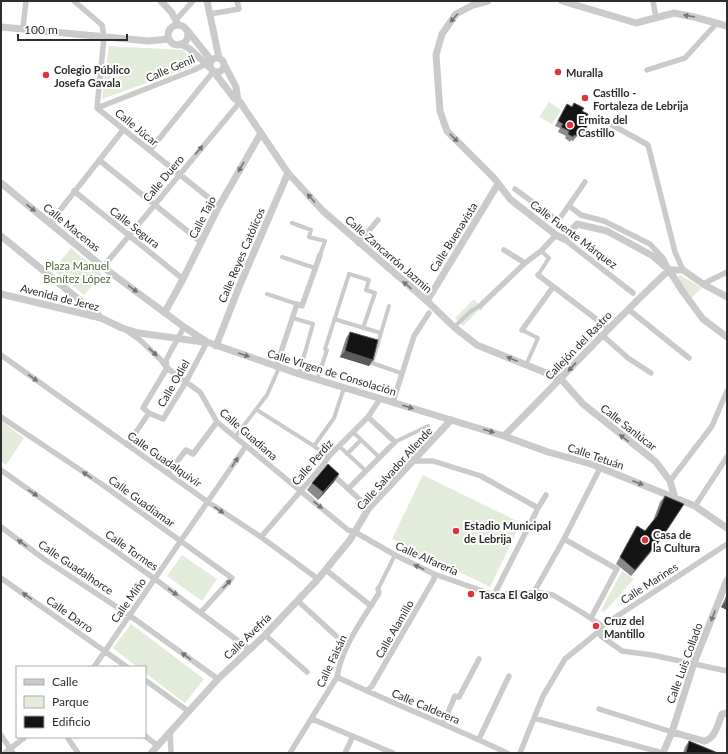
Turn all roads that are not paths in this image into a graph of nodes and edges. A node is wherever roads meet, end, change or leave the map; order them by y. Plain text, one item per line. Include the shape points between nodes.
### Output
1 (26, 1) edge
2 (74, 1) edge
3 (161, 1) edge
4 (194, 1) edge
5 (207, 1) edge
6 (238, 1) edge
7 (488, 1) edge
8 (562, 1) edge
9 (653, 1) edge
10 (210, 14) junction
11 (656, 18) junction
12 (177, 23) junction
13 (717, 23) junction
14 (727, 26) edge
15 (1, 27) edge
16 (23, 28) junction
17 (187, 30) junction
18 (104, 37) junction
19 (169, 39) junction
20 (181, 44) junction
21 (224, 64) junction
22 (212, 65) junction
23 (647, 70) dead end
24 (239, 102) junction
25 (97, 108) junction
26 (607, 122) dead end
27 (123, 130) junction
28 (261, 133) junction
29 (150, 150) junction
30 (98, 160) junction
31 (288, 173) junction
32 (179, 174) junction
33 (585, 182) dead end
34 (1, 183) edge
35 (498, 184) junction
36 (515, 189) dead end
37 (74, 191) junction
38 (155, 205) junction
39 (219, 206) junction
40 (570, 206) junction
41 (378, 220) dead end
42 (50, 223) junction
43 (292, 223) dead end
44 (129, 234) junction
45 (556, 235) junction
46 (1, 236) edge
47 (564, 239) junction
48 (201, 242) junction
49 (358, 243) junction
50 (504, 250) dead end
51 (541, 251) junction
52 (320, 255) joint
53 (282, 257) dead end
54 (525, 263) junction
55 (103, 267) junction
56 (315, 268) junction
57 (669, 270) junction
58 (684, 270) junction
59 (727, 272) edge
60 (538, 275) joint
61 (184, 278) junction
62 (703, 284) junction
63 (553, 286) junction
64 (633, 293) joint
65 (1, 294) edge
66 (266, 294) dead end
67 (727, 296) edge
68 (639, 298) junction
69 (427, 301) junction
70 (300, 305) junction
71 (389, 306) dead end
72 (480, 306) joint
73 (628, 309) junction
74 (431, 310) junction
75 (165, 312) junction
76 (101, 318) junction
77 (292, 318) junction
78 (334, 319) junction
79 (454, 327) junction
80 (122, 328) junction
81 (184, 328) junction
82 (363, 328) junction
83 (608, 328) junction
84 (522, 330) joint
85 (381, 333) junction
86 (602, 335) junction
87 (727, 337) edge
88 (178, 338) junction
89 (207, 342) junction
90 (216, 346) junction
91 (1, 355) edge
92 (689, 358) dead end
93 (526, 365) junction
94 (278, 367) junction
95 (167, 368) junction
96 (401, 373) junction
97 (651, 373) dead end
98 (299, 374) junction
99 (561, 379) junction
100 (317, 380) junction
101 (186, 382) junction
102 (344, 388) junction
103 (727, 391) edge
104 (380, 399) junction
105 (392, 402) junction
106 (257, 410) junction
107 (149, 413) junction
108 (1, 417) edge
109 (368, 417) junction
110 (451, 420) junction
111 (217, 422) junction
112 (428, 426) dead end
113 (353, 432) junction
114 (504, 436) junction
115 (235, 437) junction
116 (361, 440) junction
117 (394, 442) junction
118 (127, 445) junction
119 (246, 446) junction
120 (314, 446) junction
121 (339, 446) junction
122 (347, 454) junction
123 (328, 457) junction
124 (379, 457) junction
125 (727, 457) edge
126 (413, 461) junction
127 (323, 465) junction
128 (600, 468) junction
129 (1, 470) edge
130 (366, 471) junction
131 (168, 473) junction
132 (670, 481) junction
133 (348, 489) junction
134 (300, 491) junction
135 (546, 495) dead end
136 (675, 498) junction
137 (208, 502) junction
138 (695, 506) junction
139 (369, 508) junction
140 (538, 508) junction
141 (1, 527) edge
142 (727, 528) edge
143 (355, 532) junction
144 (261, 537) junction
145 (564, 538) junction
146 (180, 541) junction
147 (727, 544) edge
148 (395, 555) junction
149 (326, 570) junction
150 (434, 574) junction
151 (1, 578) edge
152 (155, 578) junction
153 (318, 579) junction
154 (727, 580) edge
155 (378, 589) joint
156 (534, 592) junction
157 (494, 595) junction
158 (298, 601) junction
159 (371, 606) junction
160 (200, 612) junction
161 (129, 615) junction
162 (591, 618) junction
163 (602, 627) junction
164 (265, 635) junction
165 (347, 646) junction
166 (249, 649) junction
167 (105, 651) junction
168 (479, 659) dead end
169 (694, 663) junction
170 (95, 666) edge
171 (126, 666) edge
172 (727, 671) edge
173 (307, 672) dead end
174 (509, 676) dead end
175 (337, 677) junction
176 (218, 680) junction
177 (146, 681) edge
178 (367, 691) junction
179 (599, 709) dead end
180 (188, 711) junction
181 (727, 713) edge
182 (534, 718) junction
183 (312, 719) junction
184 (442, 724) junction
185 (170, 732) junction
186 (672, 732) junction
187 (1, 735) edge
188 (353, 736) junction
189 (146, 737) edge
190 (24, 738) edge
191 (67, 738) edge
192 (478, 739) junction
193 (158, 746) junction
194 (12, 751) edge
195 (5, 753) edge
196 (78, 753) edge
197 (151, 753) edge
198 (170, 753) edge
199 (290, 753) edge
200 (345, 753) edge
201 (393, 753) edge
202 (507, 753) edge
203 (520, 753) edge
204 (663, 753) edge

1 - 16 street
2 - 18 street via 102,25
3 - 12 street
4 - 12 street
5 - 10 street
6 - 10 street via 239,9
7 -> 35 street, Calle Fuente Márquez via 456,14 442,34 436,55 440,111 447,131
8 - 11 street via 636,24
9 - 11 street
10 - 22 street
13 -> 11 street via 674,13
12 - 17 street
12 - 19 street via 169,29
13 - 14 street
13 - 23 street via 685,58
15 - 16 street
16 - 18 street
17 - 20 street via 188,36
17 - 22 street
18 - 19 street via 149,41
18 - 25 street
19 - 20 street via 174,44
20 - 22 street
21 - 22 street, Calle Zancarrón Jazmín via 222,59
21 - 22 street via 220,72
21 - 24 street, Calle Zancarrón Jazmín via 236,87
22 - 24 street, Calle Zancarrón Jazmín
22 - 25 street, Calle Genil
22 - 29 street
24 - 28 street, Calle Zancarrón Jazmín
32 -> 24 street, Calle Duero
25 - 27 street, Calle Júcar
26 - 58 street via 648,145 675,252
27 - 29 street, Calle Júcar
27 - 30 street
28 - 31 street, Calle Zancarrón Jazmín
28 -> 39 street, Calle Tajo
29 - 32 street, Calle Júcar
30 - 37 street
30 - 38 street
49 -> 31 street, Calle Zancarrón Jazmín via 323,211
31 - 90 street, Calle Reyes Católicos
32 - 38 street, Calle Duero
32 - 39 street, Calle Júcar
33 - 40 street
34 -> 42 street, Calle Macenas
35 - 45 street, Calle Fuente Márquez via 510,199
35 - 69 street, Calle Buenavista
36 - 40 street via 558,221
37 - 42 street
37 - 44 street, Calle Segura
38 - 44 street, Calle Duero
38 - 48 street
39 - 48 street, Calle Tajo
40 - 57 street via 581,215 604,221 650,244 663,258
41 - 49 street
42 - 55 street, Calle Macenas
43 - 52 street via 311,230 309,237 325,241
44 - 55 street, Calle Duero
44 - 61 street, Calle Segura
45 - 47 street, Calle Fuente Márquez
45 - 51 street
46 - 76 street
47 - 57 street via 577,224 607,231 653,256
47 - 64 street, Calle Fuente Márquez
48 - 61 street, Calle Tajo
69 -> 49 street, Calle Zancarrón Jazmín
50 - 54 street
51 - 54 street
51 - 60 street via 549,258
52 - 56 street
53 - 56 street
54 - 72 street
55 -> 75 street, Calle Macenas
56 - 70 street
57 - 58 street
57 - 68 street, Callejón del Rastro
57 - 87 street via 703,319
58 - 62 street
59 - 62 street
60 - 63 street
61 - 75 street, Calle Tajo
62 - 67 street
63 - 83 street
63 - 84 street
64 - 68 street, Calle Fuente Márquez
65 - 76 street, Avenida de Jerez
66 - 70 street
68 - 73 street, Callejón del Rastro
69 - 74 street, Calle Zancarrón Jazmín
70 - 77 street
71 - 85 street
72 - 79 street
73 - 83 street, Callejón del Rastro
73 - 92 street
74 - 79 street, Calle Zancarrón Jazmín
74 - 96 street via 414,336
75 - 81 street, Calle Macenas
76 - 80 street, Avenida de Jerez
77 - 94 street
77 - 98 street via 313,324
78 - 82 street
78 - 82 street via 349,274 369,280 366,290 376,293
78 - 100 street
93 -> 79 street, Calle Zancarrón Jazmín via 477,345
80 - 88 street, Avenida de Jerez
80 -> 95 street, Calle Guadiana via 140,340
81 - 88 street
81 - 89 street, Calle Macenas
82 - 85 street
83 - 86 street, Callejón del Rastro
84 - 93 street via 538,338
85 - 96 street via 372,363
86 - 97 street via 628,358
86 -> 99 street, Callejón del Rastro
88 - 89 street, Avenida de Jerez
88 - 95 street via 166,360
89 - 90 street, Calle Virgen de Consolación
89 - 101 street, Calle Odiel
90 -> 94 street, Calle Virgen de Consolación
91 -> 118 street, Calle Guadalquivir
93 - 99 street, Calle Zancarrón Jazmín
94 - 98 street, Calle Virgen de Consolación
94 - 106 street via 267,395
95 - 101 street, Calle Guadiana
95 - 107 street via 143,408
96 - 105 street
98 - 100 street, Calle Virgen de Consolación
99 - 114 street, Callejón del Rastro
132 -> 99 street, Calle Sanlúcar via 656,462 583,404
100 - 102 street, Calle Virgen de Consolación
101 - 107 street, Calle Odiel via 163,420
101 - 111 street, Calle Guadiana via 200,392
102 - 104 street, Calle Virgen de Consolación
102 - 120 street via 334,418
103 - 132 street via 712,426
104 - 105 street, Calle Virgen de Consolación
104 - 109 street, Calle Perdiz
105 -> 110 street, Calle Virgen de Consolación
106 - 115 street
106 - 120 street
107 - 118 street
146 -> 108 street, Calle Guadiamar via 100,483
109 - 113 street, Calle Perdiz
109 - 117 street
110 -> 114 street, Calle Tetuán
110 - 126 street, Calle Salvador Allende
111 - 115 street, Calle Guadiana
111 - 131 street via 193,454 186,450
112 - 117 street
113 - 116 street
113 - 121 street, Calle Perdiz
114 - 128 street, Calle Tetuán
115 - 119 street, Calle Guadiana
116 - 122 street
116 - 124 street
117 - 124 street
118 - 131 street, Calle Guadalquivir
119 - 134 street, Calle Guadiana
137 -> 119 street, Calle Miño
120 - 123 street
121 - 122 street
121 - 123 street, Calle Perdiz
122 - 130 street
123 - 127 street, Calle Perdiz
124 - 130 street
125 - 138 street
126 - 139 street, Calle Salvador Allende
126 - 140 street via 433,461 481,476
127 - 133 street
127 - 134 street, Calle Perdiz
128 -> 136 street, Calle Tetuán
128 - 145 street
129 -> 152 street, Calle Tormes
130 - 133 street
131 - 137 street, Calle Guadalquivir
132 - 136 street, Calle Sanlúcar
133 - 139 street
134 -> 143 street, Calle Guadiana via 348,530
134 - 144 street, Calle Perdiz
135 - 140 street
136 - 138 street, Calle Tetuán
137 -> 144 street, Calle Guadalquivir
137 - 146 street, Calle Miño
138 - 142 street, Calle Tetuán
139 - 143 street, Calle Salvador Allende
140 - 157 street
161 -> 141 street, Calle Guadalhorce via 44,559
143 - 148 street, Calle Alfarería
143 - 149 street, Calle Avefría
144 - 153 street, Calle Guadalquivir
145 - 156 street
145 - 162 street via 617,569
146 - 152 street, Calle Miño
160 -> 146 street, Calle Guadiamar via 232,578
147 - 163 street, Calle Marines
150 -> 148 street, Calle Alfarería
148 - 155 street, Calle Faisán
149 - 153 street, Calle Avefría
149 - 159 street
150 - 157 street, Calle Alfarería
150 - 178 street, Calle Alamillo via 434,579
167 -> 151 street, Calle Darro
152 -> 160 street, Calle Tormes
152 - 161 street, Calle Miño
153 - 158 street, Calle Avefría
154 -> 169 street, Calle Luis Collado
155 - 159 street, Calle Faisán via 379,593
156 - 157 street
156 - 162 street via 553,596
158 - 164 street, Calle Avefría
158 - 165 street
159 - 165 street, Calle Faisán
160 - 166 street, Calle Tormes
161 - 167 street, Calle Miño
176 -> 161 street, Calle Guadalhorce
162 - 163 street
163 - 169 street via 601,636 622,651
163 - 182 street, Calle Marines via 566,659 543,696
164 - 166 street, Calle Avefría
164 - 173 street
165 - 175 street, Calle Faisán
166 - 176 street, Calle Avefría
167 - 170 street, Calle Miño
167 - 171 street, Calle Darro
168 - 184 street via 459,697 455,696
169 - 172 street
169 - 186 street, Calle Luis Collado
174 - 192 street
175 - 178 street, Calle Calderera
175 - 183 street, Calle Faisán
176 - 180 street, Calle Avefría
177 - 180 street
178 - 184 street, Calle Calderera
179 - 186 street
180 - 185 street, Calle Avefría
181 - 186 street via 722,714 712,737 708,740
182 - 203 street, Calle Marines
182 - 204 street
183 - 188 street
183 - 199 street, Calle Faisán
184 - 192 street, Calle Calderera
185 - 193 street, Calle Avefría
185 - 198 street
186 - 204 street, Calle Luis Collado
187 - 194 street
188 - 200 street
188 - 201 street
189 - 193 street
190 - 194 street
191 - 196 street
192 - 202 street, Calle Calderera
193 - 197 street, Calle Avefría
194 - 195 street

